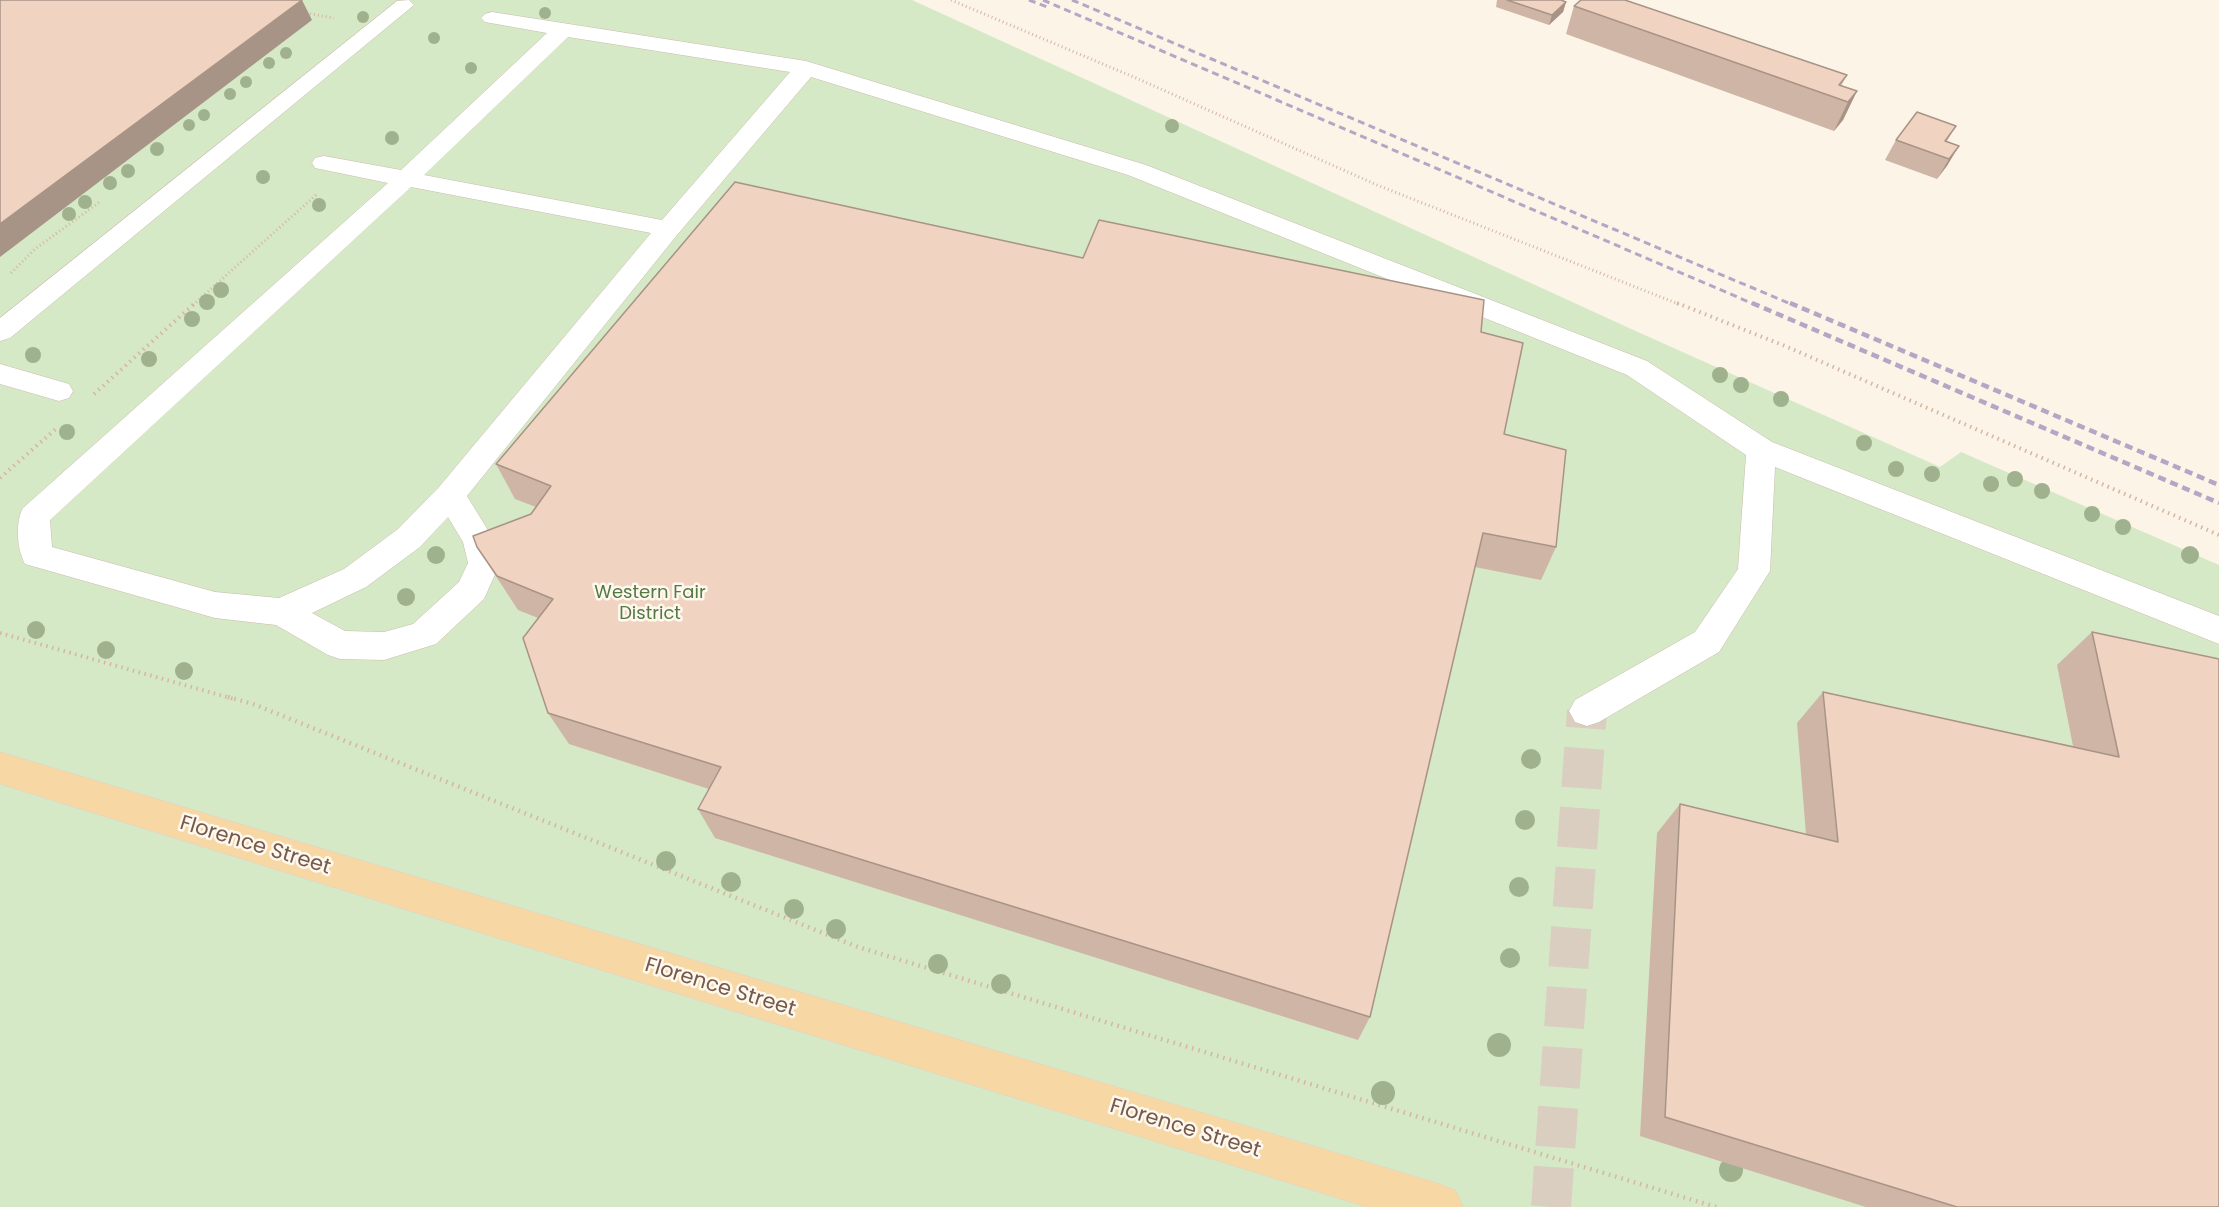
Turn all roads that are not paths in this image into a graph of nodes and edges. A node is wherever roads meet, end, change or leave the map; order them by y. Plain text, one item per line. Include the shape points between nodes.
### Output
1 (404, 5) dead end
2 (492, 18) dead end
3 (564, 29) junction
4 (806, 68) junction
5 (324, 163) dead end
6 (406, 179) junction
7 (668, 229) junction
8 (0, 332) edge
9 (0, 374) edge
10 (59, 391) dead end
11 (1761, 450) junction
12 (450, 495) junction
13 (282, 612) junction
14 (2219, 630) edge
15 (1587, 711) dead end
16 (0, 768) edge
17 (1440, 1207) edge

1 - 8 lane
2 - 3 lane
3 - 4 lane
3 - 6 lane
4 - 7 lane
4 - 11 lane via 1137,170 1637,368
5 - 6 lane
6 - 7 lane
6 - 13 lane via 34,516 36,555 215,604
7 - 12 lane
9 - 10 lane
11 - 14 lane
11 - 15 lane via 1754,571 1707,642
12 - 13 lane via 409,538 355,578
12 - 13 lane via 478,540 484,563 472,590 424,634 384,645 340,645
16 - 17 main road, Florence Street

